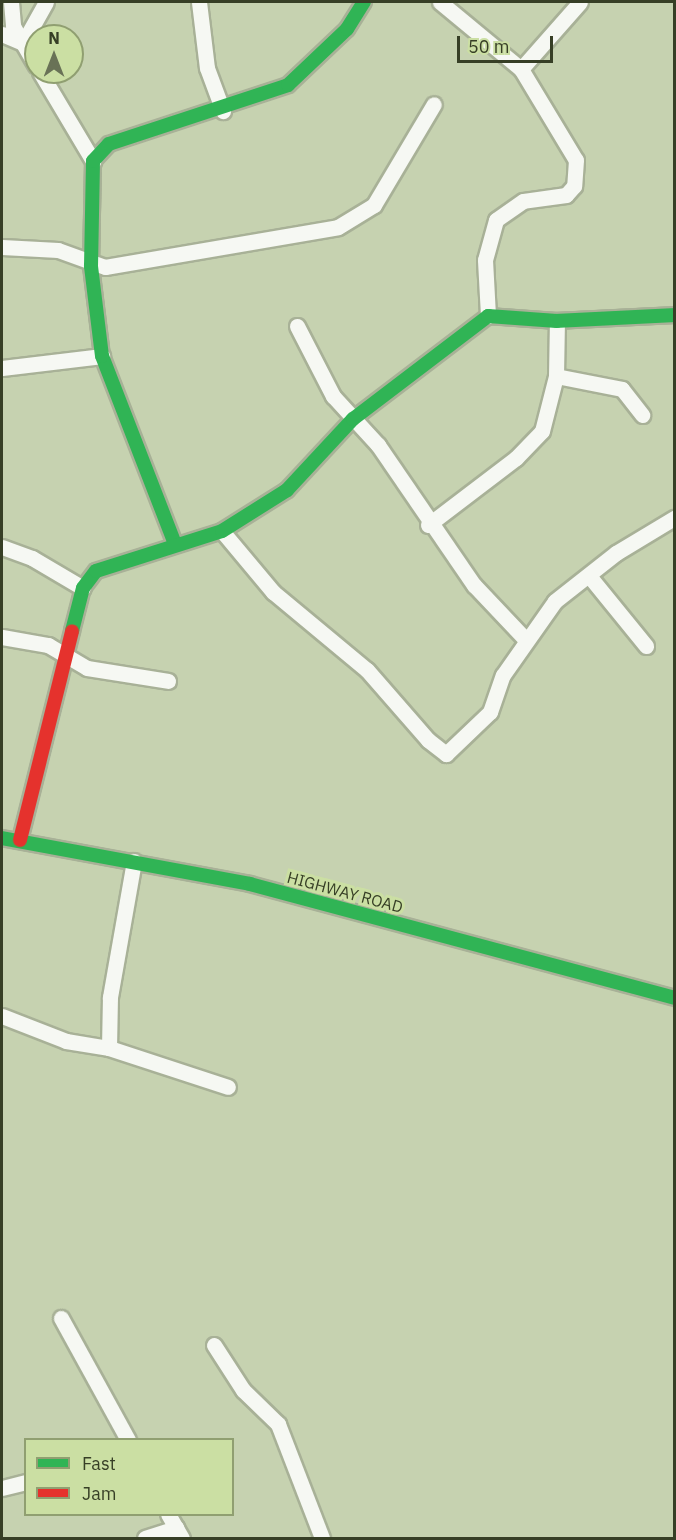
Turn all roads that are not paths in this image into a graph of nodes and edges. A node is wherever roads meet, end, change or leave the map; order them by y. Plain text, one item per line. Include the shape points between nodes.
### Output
1 (11, 2) edge
2 (46, 2) edge
3 (199, 2) edge
4 (364, 2) edge
5 (580, 2) edge
6 (449, 3) edge
7 (2, 34) edge
8 (23, 42) junction
9 (521, 69) junction
10 (47, 84) edge
11 (434, 104) dead end
12 (223, 111) junction
13 (93, 161) junction
14 (2, 247) edge
15 (91, 266) junction
16 (675, 315) edge
17 (488, 316) junction
18 (557, 321) junction
19 (297, 326) dead end
20 (102, 356) junction
21 (2, 368) edge
22 (556, 376) junction
23 (642, 415) dead end
24 (353, 418) junction
25 (675, 518) edge
26 (428, 525) junction
27 (222, 531) junction
28 (175, 544) junction
29 (2, 547) edge
30 (590, 576) junction
31 (83, 588) junction
32 (2, 637) edge
33 (525, 639) junction
34 (646, 645) dead end
35 (65, 652) junction
36 (168, 681) dead end
37 (2, 838) edge
38 (20, 840) junction
39 (134, 861) junction
40 (675, 998) edge
41 (2, 1016) edge
42 (109, 1048) junction
43 (228, 1087) dead end
44 (61, 1318) dead end
45 (214, 1345) dead end
46 (127, 1438) edge
47 (24, 1482) edge
48 (2, 1488) edge
49 (175, 1527) edge
50 (145, 1539) edge
51 (322, 1539) edge

1 - 8 street via 13,26
2 - 8 street
3 - 12 street via 207,68
4 - 12 street via 348,29 288,85
5 - 9 street
6 - 9 street
7 - 8 street
9 - 17 street via 576,160 577,172 566,195 523,201 496,220 485,260
10 - 13 street
11 - 15 street via 374,205 356,219 338,227
12 - 13 street via 109,144
13 - 15 street
14 - 15 street via 58,250
15 - 20 street
16 - 18 street
17 - 18 street
17 - 24 street
18 - 22 street
19 - 24 street via 333,396
20 - 21 street
20 - 28 street
22 - 23 street via 622,389
22 - 26 street via 542,431 516,458
24 - 26 street via 378,445
24 - 27 street via 287,490
25 - 30 street via 616,553
26 - 33 street
27 - 28 street
27 - 33 street via 273,592 367,670 428,740 446,754 490,712
28 - 31 street via 96,571
29 - 31 street via 32,558
30 - 33 street via 555,601
30 - 34 street
31 - 35 street
32 - 35 street
35 - 36 street via 70,661 87,668
35 - 38 street
37 - 38 street, HIGHWAY ROAD
38 - 39 street, HIGHWAY ROAD
39 - 40 street, HIGHWAY ROAD via 250,884
39 - 42 street via 110,997
41 - 42 street via 66,1041
42 - 43 street
44 - 46 street
45 - 51 street via 243,1390 278,1424
47 - 48 street
49 - 50 street

